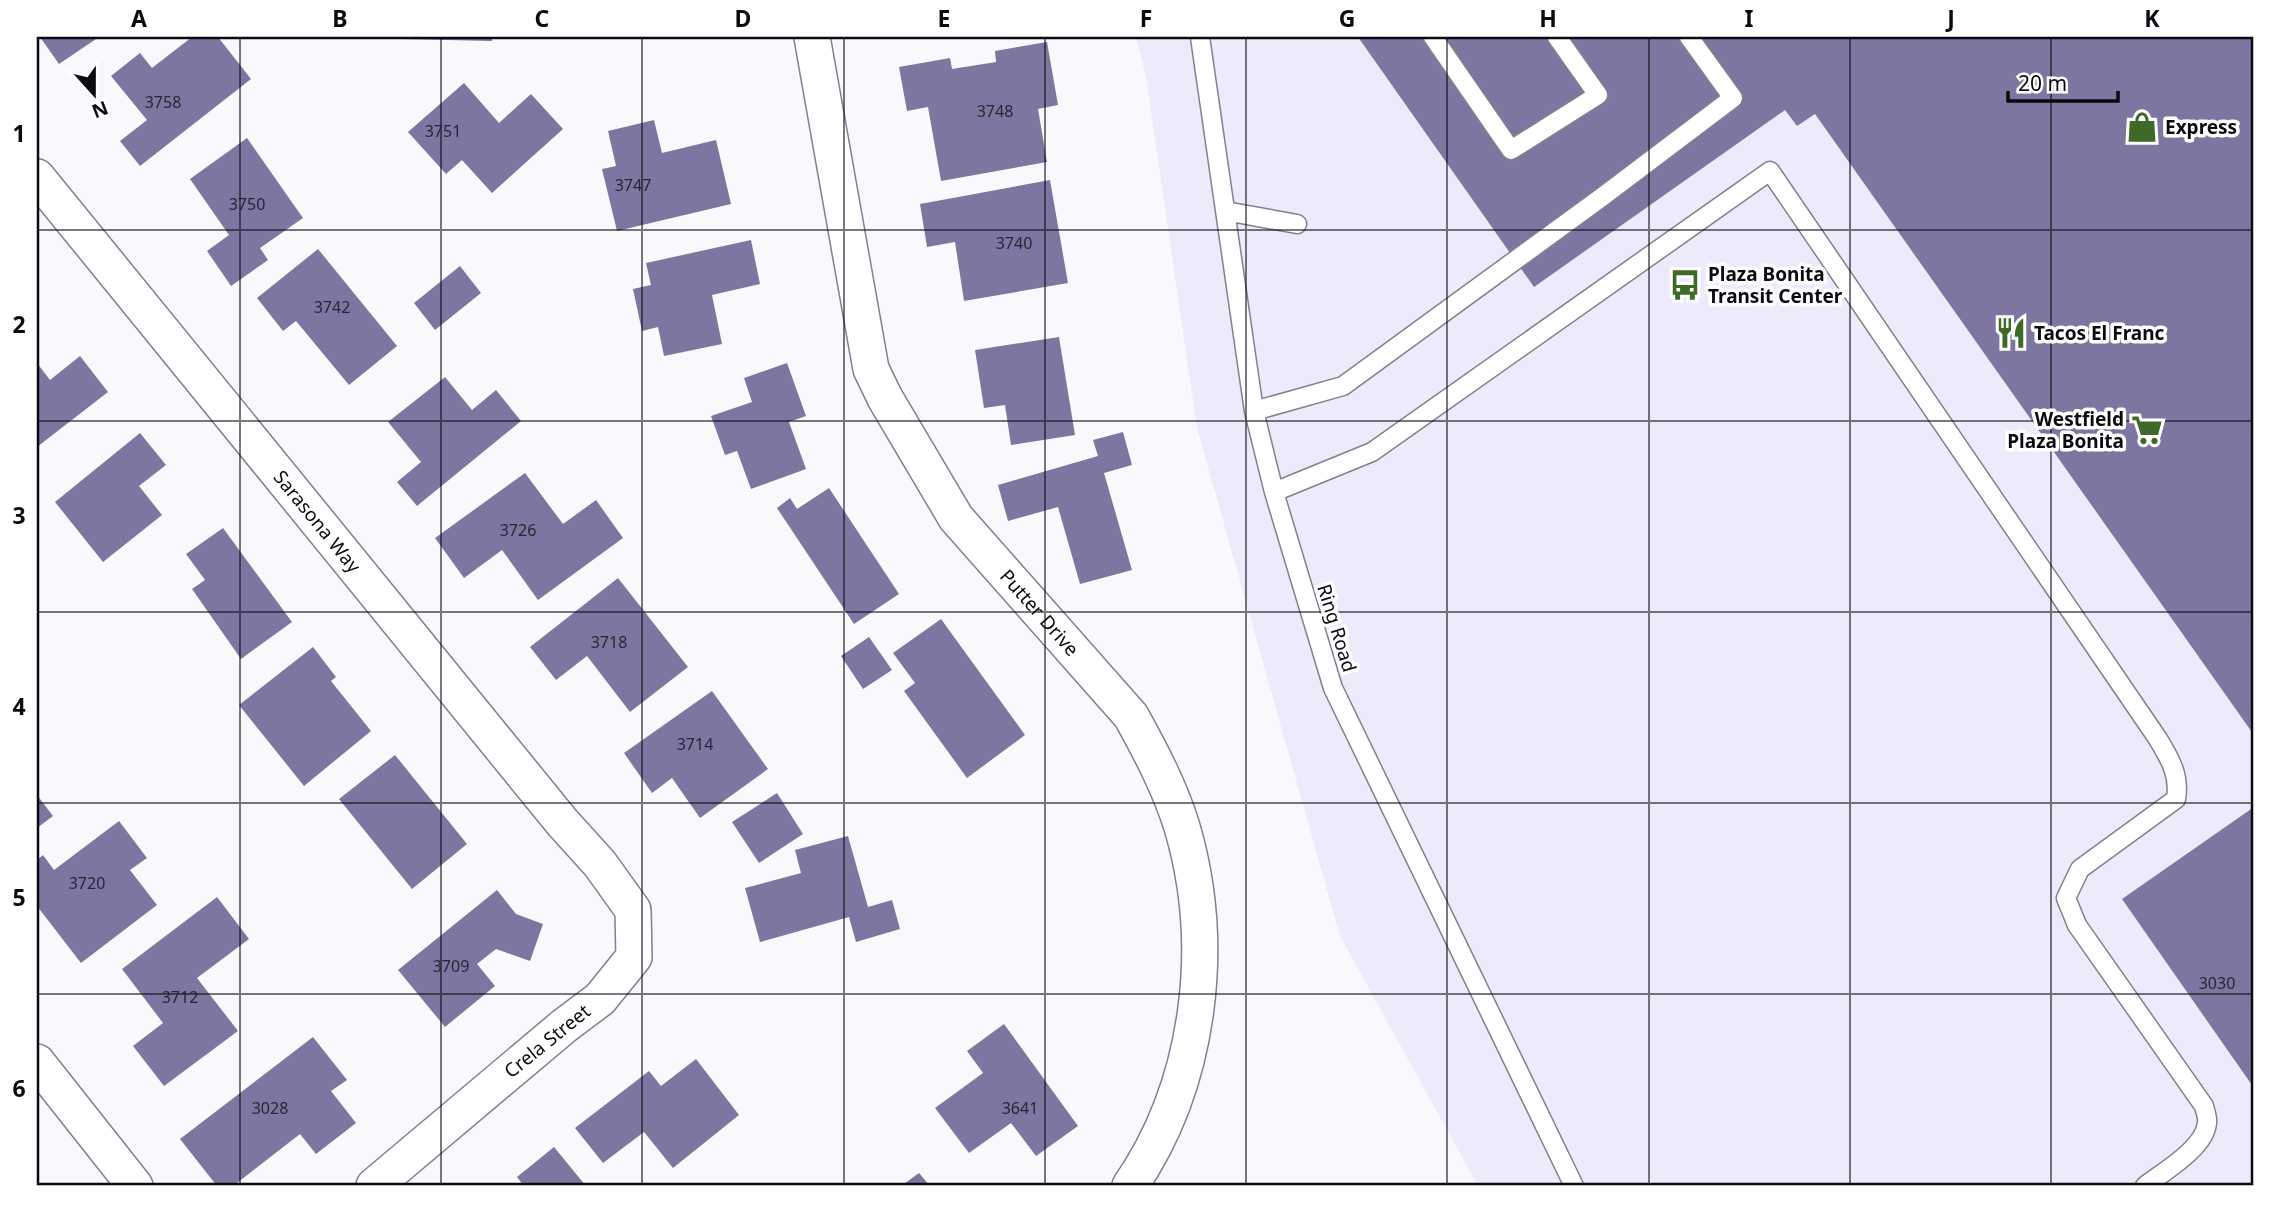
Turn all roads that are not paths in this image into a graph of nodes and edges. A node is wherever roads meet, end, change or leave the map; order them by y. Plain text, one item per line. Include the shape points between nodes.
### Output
1 (812, 37) edge
2 (1200, 37) edge
3 (1433, 37) edge
4 (1557, 37) edge
5 (1689, 37) edge
6 (37, 177) edge
7 (1225, 211) junction
8 (1297, 224) dead end
9 (1254, 411) junction
10 (1274, 492) junction
11 (600, 864) joint
12 (37, 1062) edge
13 (135, 1186) edge
14 (374, 1186) edge
15 (1130, 1186) edge
16 (1574, 1186) edge
17 (2145, 1186) edge

1 - 15 street, Putter Drive via 871,369 957,518 1131,716 1168,788 1182,827 1198,906 1197,1000 1177,1092 1159,1136
2 - 7 lane, Ring Road
3 - 4 lane via 1511,150 1598,95
5 - 9 lane via 1733,98 1343,386
6 - 11 street, Sarasona Way
7 - 8 lane
7 - 9 lane, Ring Road
9 - 10 lane, Ring Road
10 - 16 lane, Ring Road via 1333,688
10 - 17 lane via 1372,452 1770,171 2174,765 2176,799 2080,869 2066,898 2077,925 2204,1106 2207,1124 2200,1140
11 - 14 street, Crela Street via 633,910 634,957 600,999
12 - 13 street

